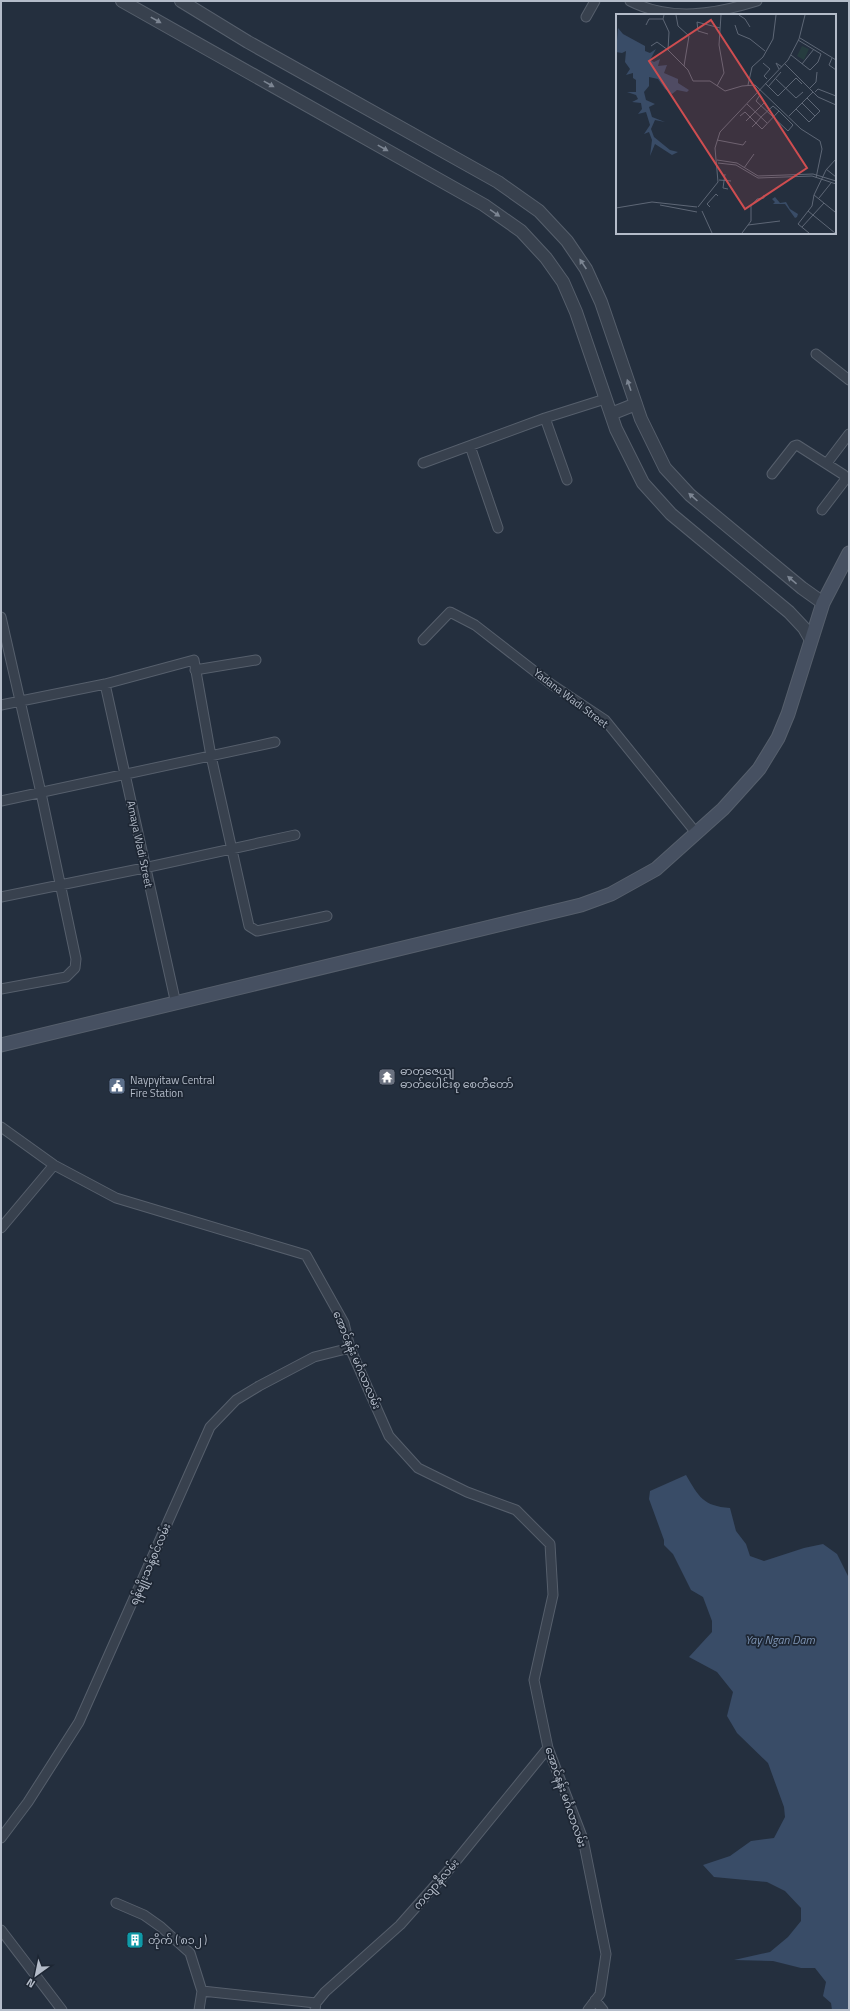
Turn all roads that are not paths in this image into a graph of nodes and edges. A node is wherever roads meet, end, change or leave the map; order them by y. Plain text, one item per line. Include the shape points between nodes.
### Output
1 (122, 1) edge
2 (181, 1) edge
3 (595, 1) edge
4 (630, 1) edge
5 (757, 1) edge
6 (669, 14) edge
7 (688, 14) edge
8 (586, 17) dead end
9 (816, 354) dead end
10 (849, 380) edge
11 (605, 399) junction
12 (636, 404) junction
13 (611, 414) junction
14 (545, 418) junction
15 (849, 434) edge
16 (470, 446) junction
17 (423, 463) dead end
18 (827, 463) junction
19 (772, 474) dead end
20 (567, 480) dead end
21 (822, 510) dead end
22 (498, 528) dead end
23 (849, 553) edge
24 (824, 603) junction
25 (1, 619) edge
26 (422, 640) dead end
27 (811, 640) junction
28 (256, 660) dead end
29 (195, 670) junction
30 (105, 684) junction
31 (21, 701) junction
32 (1, 705) edge
33 (275, 742) dead end
34 (211, 756) junction
35 (125, 775) junction
36 (41, 793) junction
37 (1, 801) edge
38 (696, 834) junction
39 (294, 835) dead end
40 (232, 849) junction
41 (144, 868) junction
42 (61, 885) junction
43 (1, 897) edge
44 (327, 916) dead end
45 (2, 989) edge
46 (176, 1004) junction
47 (1, 1045) edge
48 (1, 1127) edge
49 (54, 1165) junction
50 (1, 1228) edge
51 (350, 1348) junction
52 (548, 1748) junction
53 (1, 1838) edge
54 (116, 1903) dead end
55 (1, 1930) edge
56 (202, 1992) junction
57 (596, 2000) junction
58 (316, 2007) edge
59 (62, 2010) edge
60 (199, 2010) edge
61 (588, 2010) edge
62 (603, 2010) edge

1 -> 11 street via 484,205 521,231 546,258 563,282 576,312
12 -> 2 street via 601,302 586,269 567,242 539,211 498,182 248,42
3 - 8 street
4 - 6 street
5 - 7 street via 719,12
9 - 10 street
11 - 13 street
11 - 14 street
12 - 13 street
24 -> 12 street via 802,588 690,494 665,468
13 - 27 street via 643,483 671,514 789,612
14 - 16 street
14 - 20 street
15 - 18 street
16 - 17 street
16 - 22 street
18 - 19 street via 797,445
18 - 21 street via 845,478
23 - 24 main road
24 - 27 main road
25 - 31 street
26 - 38 street, Yadana Wadi Street via 450,612 475,625 551,684 605,720
27 - 38 main road via 788,714 769,754 747,782
28 - 29 street
29 - 30 street via 194,660
29 - 34 street
30 - 31 street
30 - 35 street, Amaya Wadi Street
31 - 32 street
31 - 36 street
33 - 34 street
34 - 35 street
34 - 40 street
35 - 36 street
35 - 41 street, Amaya Wadi Street
36 - 37 street
36 - 42 street
38 - 46 main road via 656,869 611,894 581,905
39 - 40 street
40 - 41 street
40 - 44 street via 252,930 257,932
41 - 42 street
41 - 46 street, Amaya Wadi Street
42 - 43 street
42 - 45 street via 76,959 75,968 66,977
46 - 47 main road
48 - 49 street, အောင်နန်း မင်္ဂလာလမ်း
49 - 50 street
49 - 51 street, အောင်နန်း မင်္ဂလာလမ်း via 116,1198 306,1255 344,1323
51 - 52 street, အောင်နန်း မင်္ဂလာလမ်း via 389,1436 418,1468 467,1492 516,1510 550,1544 553,1594 534,1680
51 - 53 street, ရန်မျိုးသန့်စင်လမ်း via 314,1357 259,1386 236,1400 210,1427 79,1722 28,1802
52 - 57 street, အောင်နန်း မင်္ဂလာလမ်း via 583,1839 606,1954 600,1994
52 - 58 street, ကလျာနီလမ်း via 447,1872 405,1919 330,1987
54 - 56 street via 161,1927 190,1953
55 - 59 street
56 - 58 street
56 - 60 street
57 - 61 street, အောင်နန်း မင်္ဂလာလမ်း
57 - 62 street

